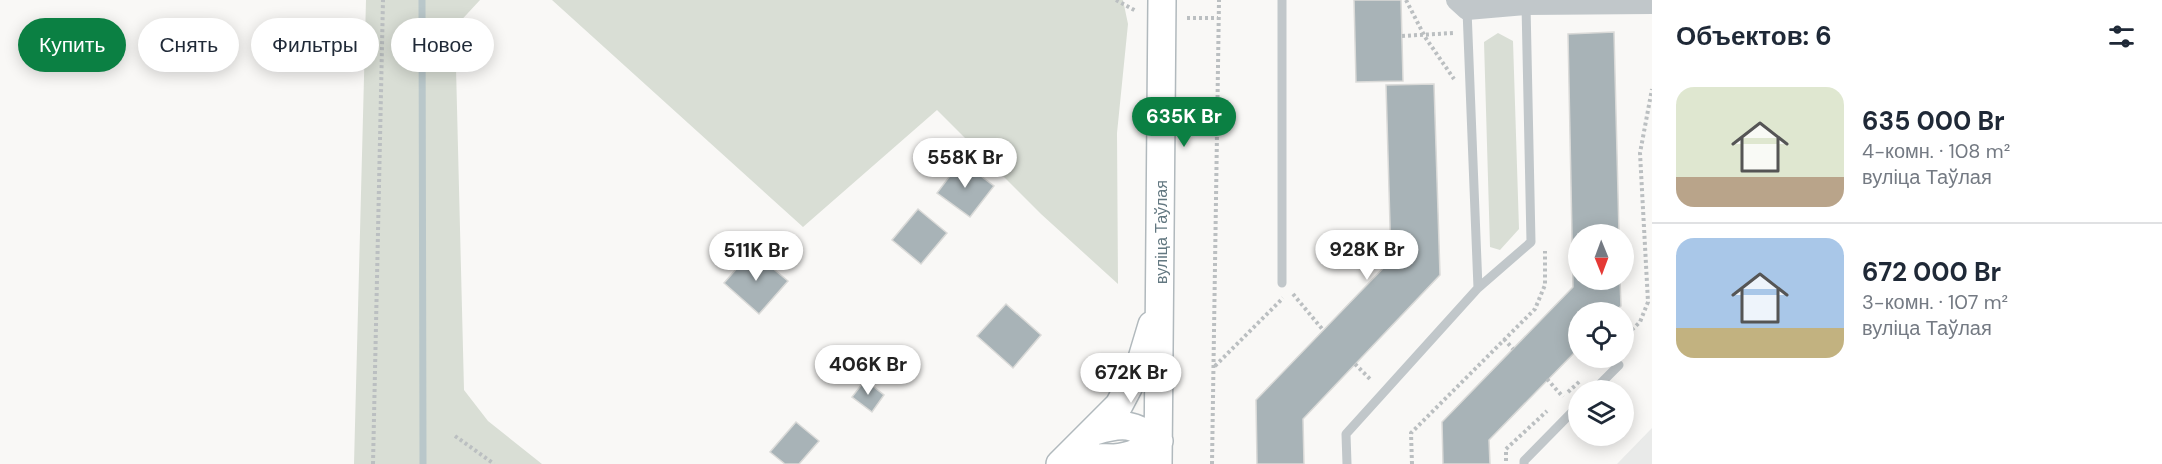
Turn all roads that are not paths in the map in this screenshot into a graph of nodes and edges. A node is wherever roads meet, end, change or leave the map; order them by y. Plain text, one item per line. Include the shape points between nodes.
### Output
1 (1282, 0) edge
2 (1652, 4) edge
3 (1462, 5) edge
4 (1526, 5) junction
5 (1153, 8) edge
6 (1282, 283) dead end
7 (1478, 288) junction
8 (1161, 295) junction
9 (1616, 368) edge
10 (1604, 380) edge
11 (1568, 416) edge
12 (1095, 431) junction
13 (1159, 452) edge
14 (1117, 461) edge
15 (1060, 464) edge
16 (1077, 464) edge
17 (1347, 464) edge
18 (1524, 464) edge

1 - 6 lane
2 - 4 street
3 - 4 street
3 - 7 lane
4 - 7 lane via 1531,242
5 - 8 main road, вуліца Таўлая
7 - 17 lane via 1346,434
8 - 12 main road via 1132,383 1119,405
8 - 13 main road, вуліца Таўлая
9 - 10 lane
11 - 18 lane
12 - 13 main road via 1118,424 1140,429
12 - 15 main road
13 - 14 main road via 1139,452
14 - 16 main road via 1090,458

